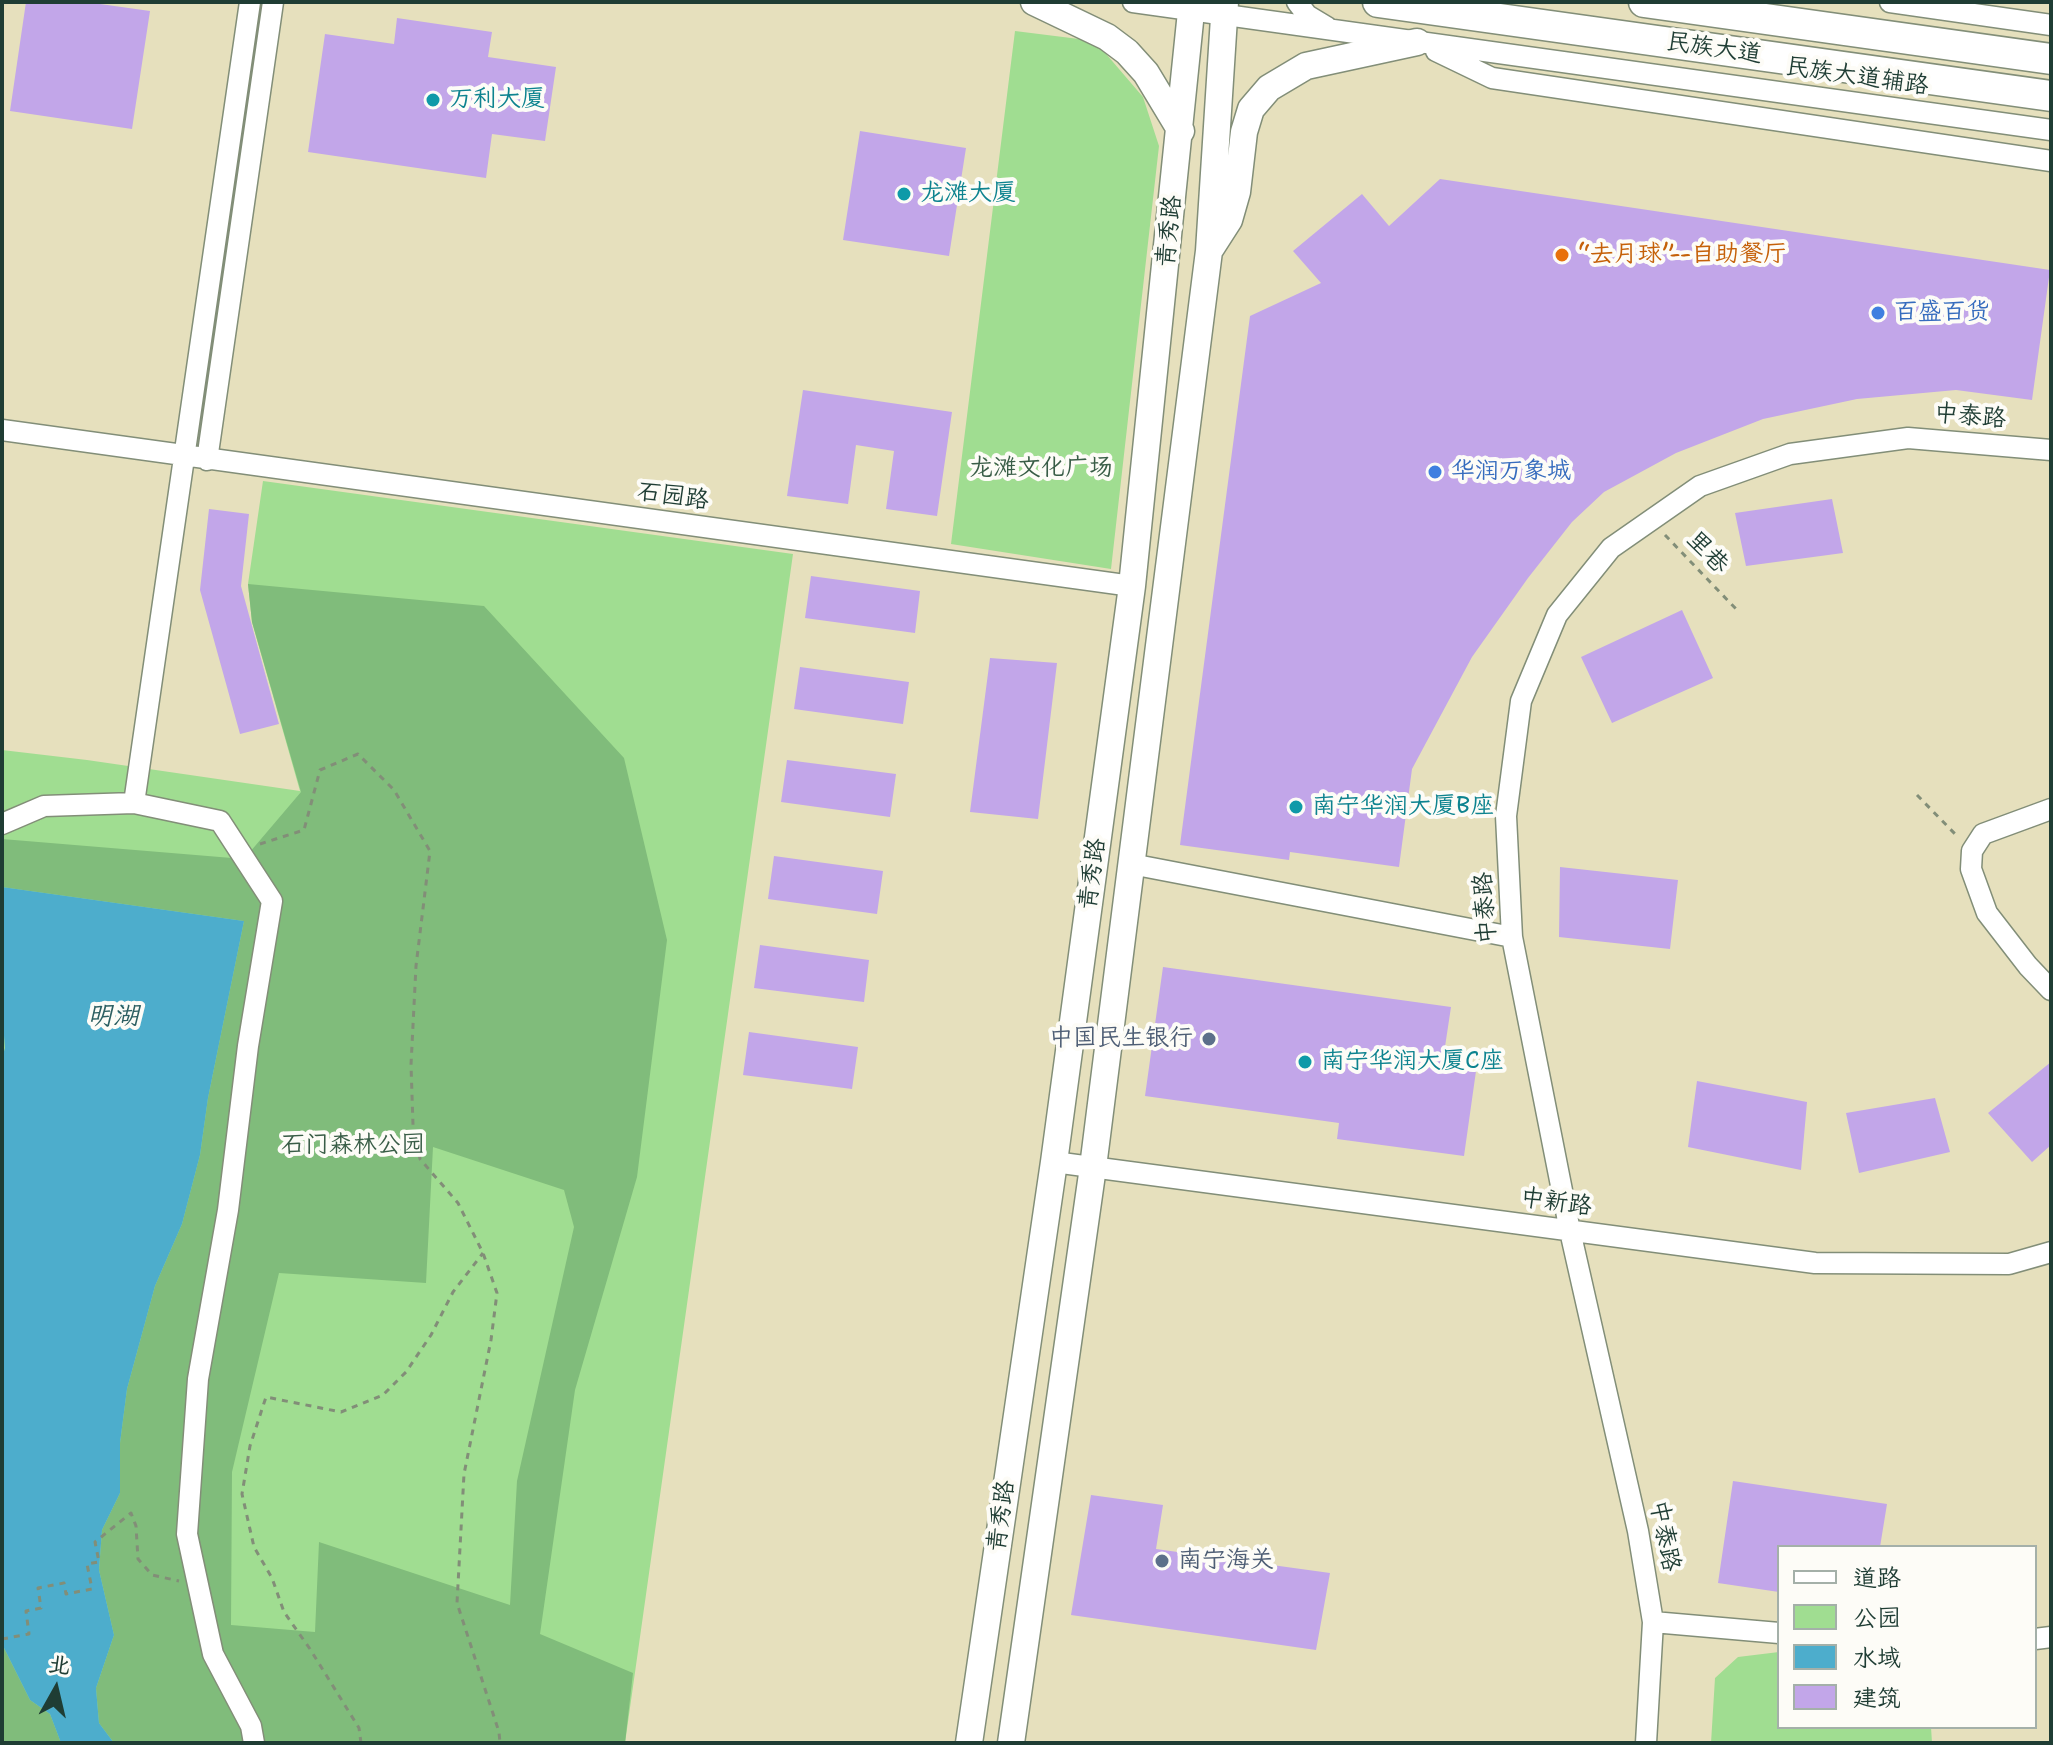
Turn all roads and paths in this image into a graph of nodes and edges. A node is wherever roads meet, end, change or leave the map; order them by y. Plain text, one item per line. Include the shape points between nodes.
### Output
1 (250, 2) edge
2 (273, 2) edge
3 (1034, 2) edge
4 (1133, 2) edge
5 (1297, 2) edge
6 (1378, 2) edge
7 (1644, 2) edge
8 (1890, 2) edge
9 (1192, 6) edge
10 (1225, 8) edge
11 (2051, 25) edge
12 (1333, 30) junction
13 (1417, 42) junction
14 (2051, 59) edge
15 (2051, 96) edge
16 (2051, 130) edge
17 (1181, 131) junction
18 (2051, 161) edge
19 (1209, 251) junction
20 (2, 430) edge
21 (2051, 450) edge
22 (183, 457) junction
23 (207, 460) junction
24 (1651, 521) junction
25 (1132, 586) junction
26 (1737, 610) dead end
27 (1917, 795) dead end
28 (134, 803) junction
29 (2051, 809) edge
30 (2, 824) edge
31 (239, 851) junction
32 (1972, 851) junction
33 (1131, 864) junction
34 (1512, 937) junction
35 (2051, 990) edge
36 (1054, 1162) junction
37 (1093, 1167) junction
38 (1570, 1231) junction
39 (2051, 1252) edge
40 (483, 1253) junction
41 (198, 1586) junction
42 (1653, 1622) junction
43 (1777, 1633) edge
44 (2, 1639) edge
45 (254, 1743) edge
46 (361, 1743) edge
47 (500, 1743) edge
48 (969, 1743) edge
49 (1011, 1743) edge
50 (1646, 1743) edge

1 - 22 street
2 - 23 street
3 - 17 main road via 1095,30 1127,52
4 - 9 street, 民族大道辅路
5 - 12 street via 1307,15
6 - 15 highway, 民族大道
7 - 14 highway, 民族大道
8 - 11 street
9 - 10 street, 民族大道辅路
9 - 17 main road, 青秀路
10 - 12 street, 民族大道辅路
10 - 19 main road, 青秀路
12 - 13 street, 民族大道辅路
13 - 16 street, 民族大道辅路
13 - 18 street via 1492,78
13 - 19 main road via 1306,66 1269,88 1251,109 1229,220
17 - 25 main road, 青秀路
19 - 33 main road, 青秀路
20 - 22 street, 石园路
21 - 24 street, 中泰路 via 1908,438 1790,454 1700,486
22 - 23 street, 石园路
22 - 28 street
23 - 25 street, 石园路
24 - 26 path, 里巷
24 - 34 street, 中泰路 via 1611,548 1557,615 1521,701 1506,816
25 - 36 main road, 青秀路
27 - 32 path
28 - 30 street via 44,806
28 - 31 street via 220,821
29 - 32 street via 1983,834
31 - 40 path via 304,830 320,770 358,754 394,790 430,851 416,966 413,1125 420,1159 458,1203
31 - 41 street via 272,901 198,1379 187,1534
32 - 35 street via 1971,869 1987,913
33 - 34 street
33 - 37 main road, 青秀路
34 - 38 street, 中泰路
36 - 37 street, 中新路
36 - 48 main road, 青秀路
37 - 38 street, 中新路
37 - 49 main road, 青秀路
38 - 39 street, 中新路 via 1815,1263 2009,1264
38 - 42 street, 中泰路 via 1638,1531
40 - 46 path via 453,1292 406,1372 383,1395 341,1412 266,1397 250,1446 242,1494 254,1547 284,1612 359,1728
40 - 47 path via 497,1293 464,1474 457,1603
41 - 44 path via 152,1575 138,1559 131,1513 95,1542 99,1562 87,1564 92,1589 66,1594 64,1583 38,1588 41,1608 26,1611 29,1634
41 - 45 street via 213,1654 251,1726
42 - 43 street
42 - 50 street, 中泰路

